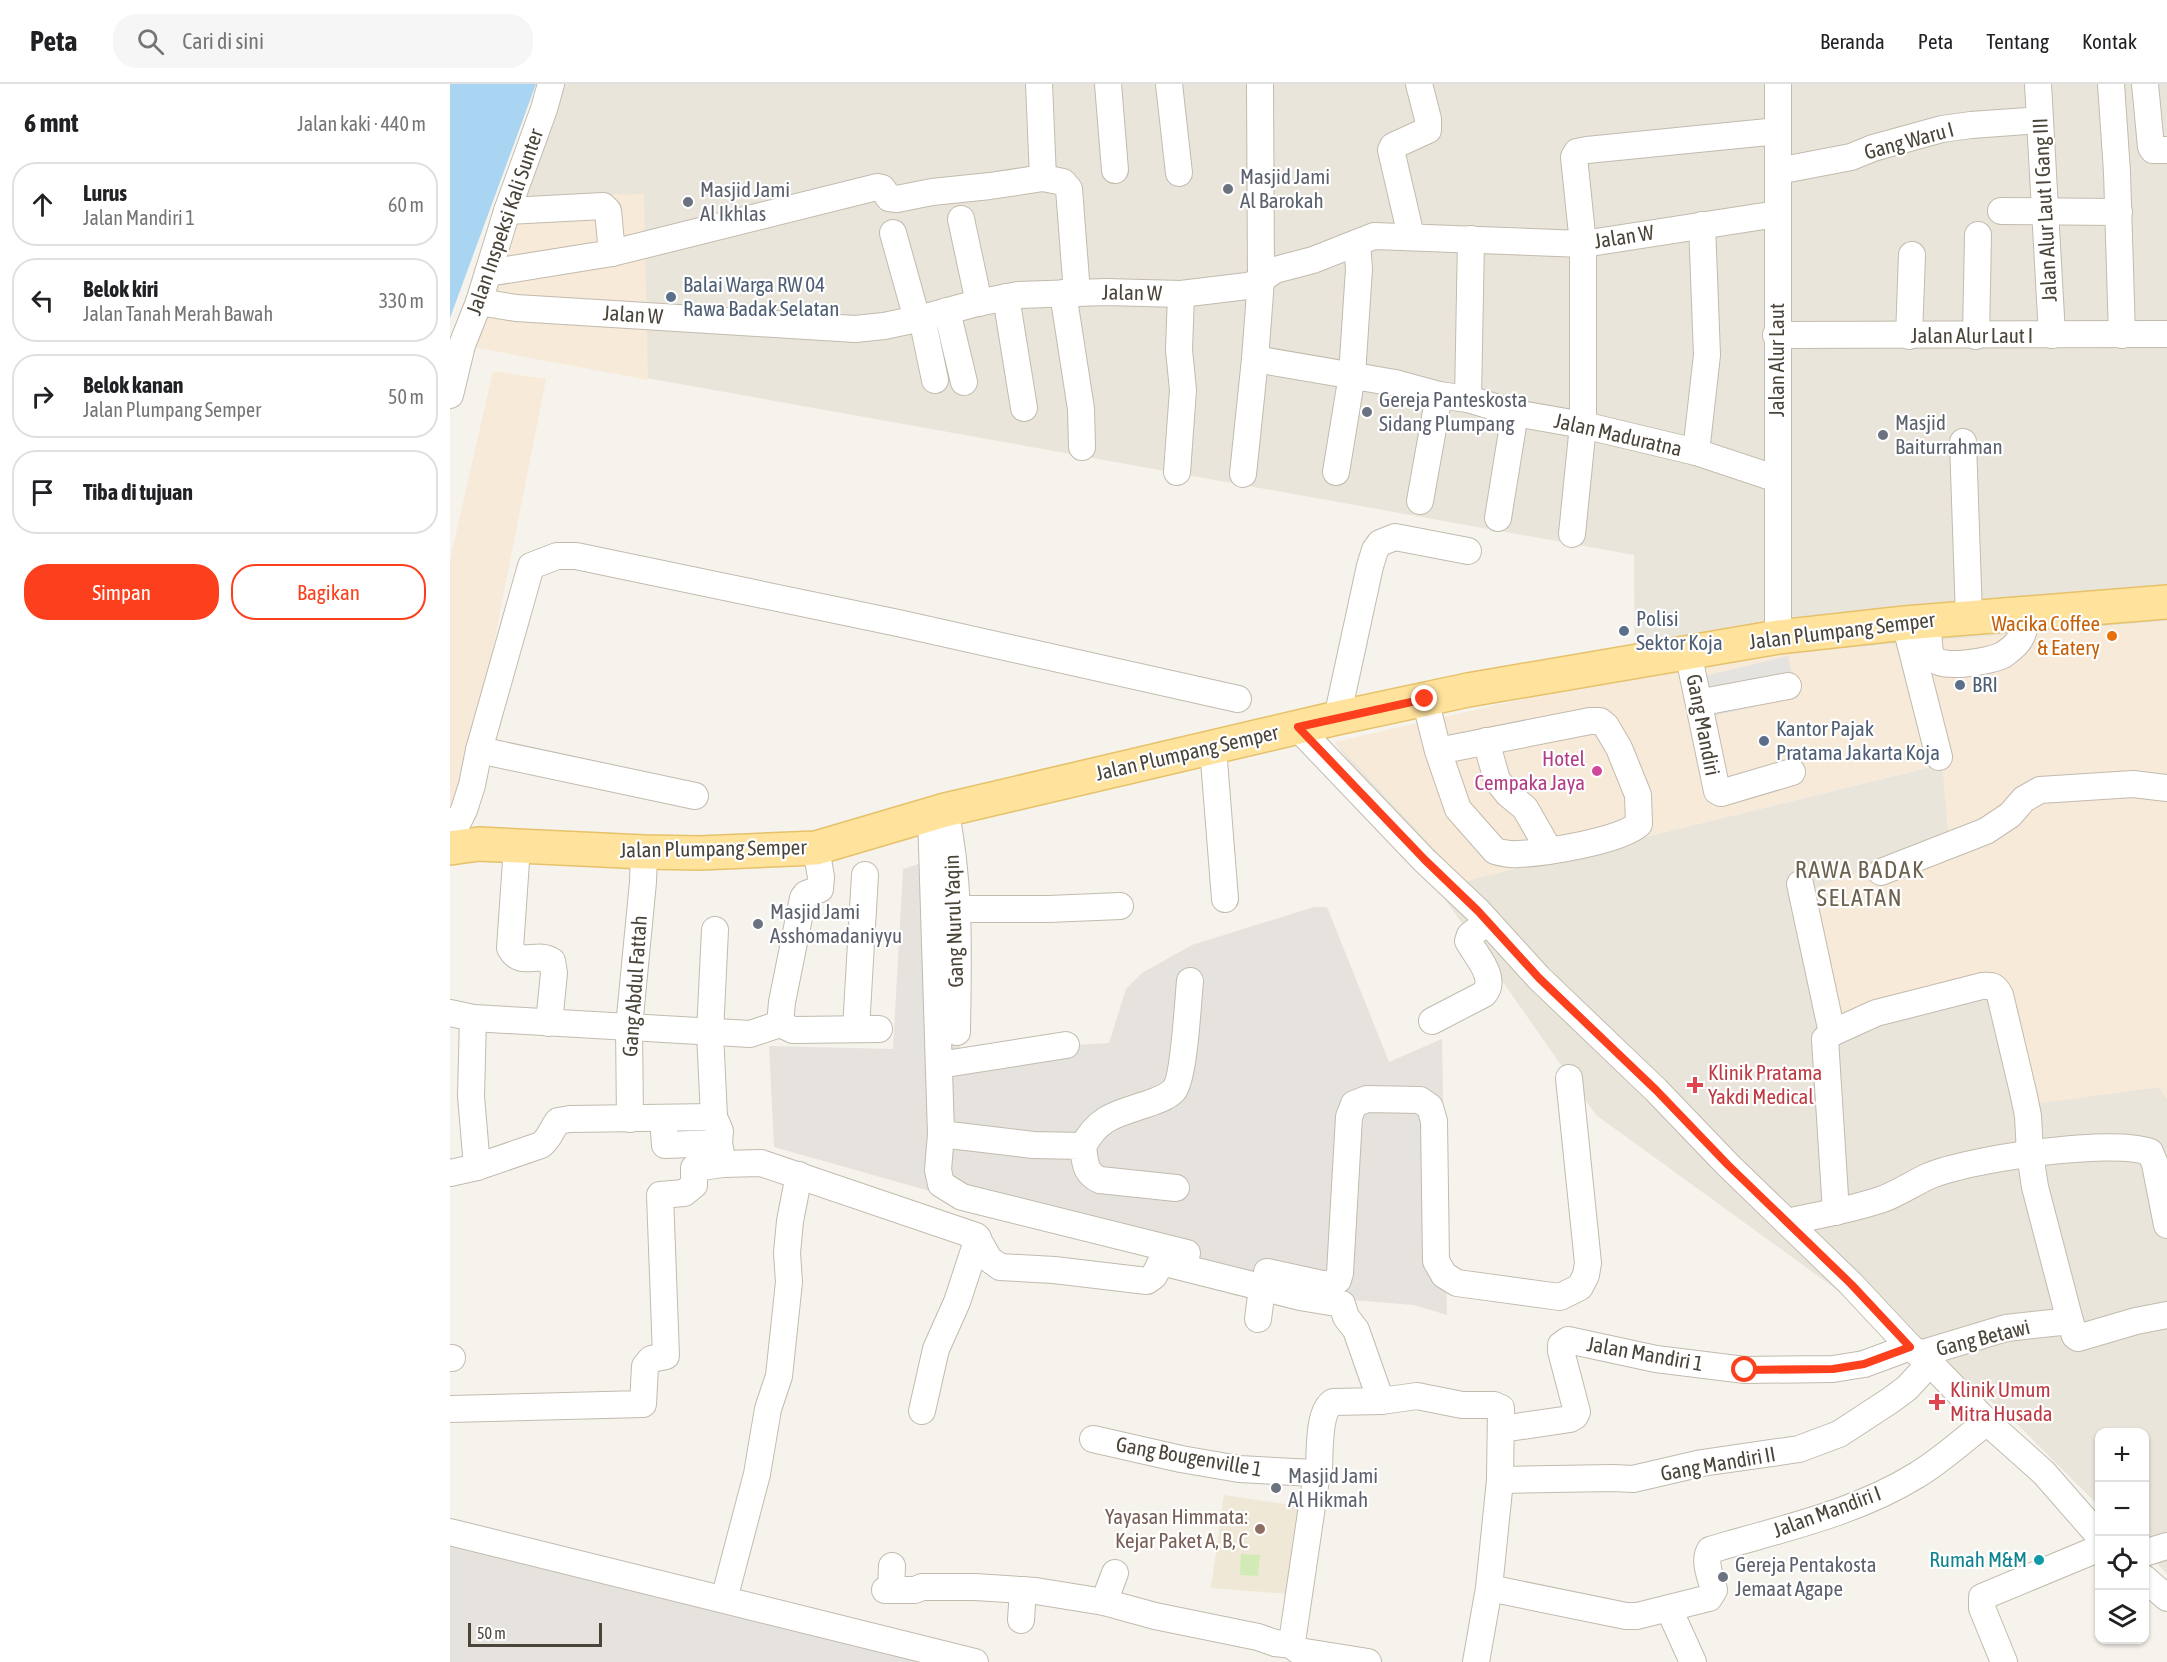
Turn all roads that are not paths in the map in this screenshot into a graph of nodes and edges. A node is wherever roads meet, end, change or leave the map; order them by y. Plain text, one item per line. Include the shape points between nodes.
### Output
1 (551, 84) edge
2 (1039, 84) edge
3 (1108, 84) edge
4 (1169, 84) edge
5 (1260, 84) edge
6 (1419, 84) edge
7 (1778, 84) edge
8 (2038, 84) edge
9 (2111, 84) edge
10 (2145, 84) edge
11 (2040, 120) junction
12 (1778, 131) junction
13 (2167, 150) edge
14 (1115, 170) dead end
15 (1779, 171) junction
16 (1179, 173) dead end
17 (1044, 178) junction
18 (507, 211) junction
19 (2001, 211) dead end
20 (2046, 212) junction
21 (2119, 212) junction
22 (1777, 214) junction
23 (961, 219) dead end
24 (1702, 225) junction
25 (893, 233) dead end
26 (1978, 235) dead end
27 (1411, 236) junction
28 (1471, 239) junction
29 (1357, 243) junction
30 (1583, 244) junction
31 (612, 253) junction
32 (1912, 255) dead end
33 (488, 273) junction
34 (1261, 280) junction
35 (1070, 293) junction
36 (1181, 294) junction
37 (1005, 297) junction
38 (479, 302) junction
39 (979, 303) junction
40 (947, 311) junction
41 (919, 319) junction
42 (2167, 334) edge
43 (1776, 335) junction
44 (2052, 335) junction
45 (2122, 335) junction
46 (1909, 336) junction
47 (1976, 336) junction
48 (1255, 359) junction
49 (1352, 375) junction
50 (935, 380) dead end
51 (964, 382) dead end
52 (450, 395) edge
53 (1439, 395) junction
54 (1468, 399) junction
55 (1024, 408) dead end
56 (1515, 412) junction
57 (1583, 425) junction
58 (1963, 442) dead end
59 (1082, 447) dead end
60 (1696, 452) junction
61 (1177, 471) dead end
62 (1336, 472) dead end
63 (1243, 474) dead end
64 (1777, 479) junction
65 (1420, 501) dead end
66 (1498, 518) dead end
67 (1572, 534) dead end
68 (1468, 551) dead end
69 (2167, 602) edge
70 (2026, 613) junction
71 (1969, 617) junction
72 (1917, 622) junction
73 (1778, 637) junction
74 (1693, 651) junction
75 (1788, 686) dead end
76 (1238, 699) dead end
77 (1425, 699) junction
78 (1337, 718) junction
79 (1298, 727) junction
80 (1486, 741) junction
81 (1213, 748) junction
82 (479, 750) junction
83 (1438, 751) junction
84 (1939, 757) dead end
85 (1792, 772) dead end
86 (2167, 788) edge
87 (695, 796) dead end
88 (938, 813) junction
89 (452, 843) edge
90 (516, 847) junction
91 (816, 848) junction
92 (1549, 850) junction
93 (644, 852) junction
94 (1881, 872) dead end
95 (865, 875) dead end
96 (1800, 884) dead end
97 (1225, 899) dead end
98 (1120, 906) dead end
99 (958, 909) junction
100 (1488, 922) junction
101 (715, 930) dead end
102 (1190, 981) dead end
103 (461, 1015) edge
104 (1432, 1022) dead end
105 (549, 1023) junction
106 (780, 1024) junction
107 (629, 1027) junction
108 (957, 1032) dead end
109 (710, 1033) junction
110 (1833, 1033) junction
111 (1066, 1045) dead end
112 (939, 1065) junction
113 (1569, 1078) dead end
114 (714, 1117) junction
115 (663, 1118) junction
116 (630, 1119) junction
117 (940, 1134) junction
118 (1083, 1146) junction
119 (721, 1154) junction
120 (2030, 1154) junction
121 (477, 1167) junction
122 (450, 1173) edge
123 (799, 1175) junction
124 (1176, 1188) dead end
125 (1836, 1212) junction
126 (2166, 1215) edge
127 (1787, 1222) junction
128 (978, 1238) junction
129 (1262, 1288) junction
130 (2167, 1315) edge
131 (1258, 1319) dead end
132 (2070, 1321) junction
133 (1920, 1355) junction
134 (1382, 1401) junction
135 (450, 1409) edge
136 (922, 1411) dead end
137 (1987, 1422) junction
138 (1502, 1429) junction
139 (1093, 1439) dead end
140 (1501, 1469) junction
141 (1318, 1470) junction
142 (450, 1532) edge
143 (2099, 1536) edge
144 (2167, 1546) edge
145 (2095, 1550) edge
146 (2149, 1552) edge
147 (1115, 1573) dead end
148 (889, 1582) dead end
149 (2149, 1582) edge
150 (727, 1588) dead end
151 (1489, 1588) junction
152 (1023, 1590) junction
153 (2167, 1598) edge
154 (1104, 1602) junction
155 (1669, 1609) junction
156 (1021, 1620) dead end
157 (1293, 1645) junction
158 (975, 1662) edge
159 (1368, 1662) edge
160 (1476, 1662) edge
161 (1693, 1662) edge
162 (2004, 1662) edge

1 - 18 street, Jalan Inspeksi Kali Sunter
2 - 17 street
3 - 14 street
4 - 16 street
5 - 34 street
6 - 27 street via 1428,130 1391,150
7 - 12 street, Jalan Alur Laut
8 - 11 street, Jalan Alur Laut I Gang III
9 - 21 street
10 - 13 street via 2151,147
11 - 15 street, Gang Waru I via 1942,129 1851,157
11 - 20 street, Jalan Alur Laut I Gang III
12 - 15 street, Jalan Alur Laut
12 - 30 street via 1577,152 1574,157
15 - 22 street, Jalan Alur Laut
17 - 31 street via 897,199 889,198 877,187
17 - 35 street via 1063,182 1069,189
18 - 31 street via 603,206 609,211
18 - 33 street, Jalan Inspeksi Kali Sunter
19 - 20 street
20 - 21 street
20 - 44 street, Jalan Alur Laut I Gang III
21 - 45 street
22 - 24 street, Jalan W
22 - 43 street, Jalan Alur Laut
23 - 39 street
24 - 30 street, Jalan W
24 - 60 street via 1707,355
25 - 41 street
26 - 47 street
27 - 28 street, Jalan W
27 - 29 street, Jalan W via 1374,236
28 - 30 street, Jalan W
28 - 54 street
29 - 34 street, Jalan W via 1275,270
29 - 49 street
30 - 57 street
31 - 33 street
32 - 46 street
33 - 38 street, Jalan Inspeksi Kali Sunter
34 - 36 street, Jalan W via 1247,286
34 - 48 street
35 - 36 street, Jalan W
35 - 37 street, Jalan W
35 - 59 street
36 - 61 street via 1179,350 1183,390
37 - 39 street, Jalan W
37 - 55 street
38 - 41 street, Jalan W via 516,308 829,329
38 - 52 street, Jalan Inspeksi Kali Sunter via 462,345
39 - 40 street, Jalan W
40 - 41 street, Jalan W
40 - 51 street
41 - 50 street
42 - 45 street, Jalan Alur Laut I
43 - 46 street, Jalan Alur Laut I
43 - 64 street, Jalan Alur Laut
44 - 45 street, Jalan Alur Laut I
44 - 47 street, Jalan Alur Laut I
46 - 47 street, Jalan Alur Laut I
48 - 49 street, Jalan Maduratna
48 - 63 street
49 - 53 street, Jalan Maduratna
49 - 62 street
53 - 54 street, Jalan Maduratna
53 - 65 street
54 - 56 street, Jalan Maduratna
56 - 57 street, Jalan Maduratna
56 - 66 street
57 - 60 street, Jalan Maduratna
57 - 67 street
58 - 71 street
60 - 64 street, Jalan Maduratna
64 - 73 street, Jalan Alur Laut
68 - 78 street via 1395,537 1380,543 1370,566
69 - 70 main road, Jalan Plumpang Semper
70 - 71 main road, Jalan Plumpang Semper
70 - 72 street via 2024,632 2002,655 1959,665 1939,664 1932,658
71 - 72 main road, Jalan Plumpang Semper
72 - 73 main road, Jalan Plumpang Semper
72 - 84 street
73 - 74 main road, Jalan Plumpang Semper
74 - 75 street via 1710,707
74 - 77 main road, Jalan Plumpang Semper
74 - 85 street, Gang Mandiri via 1717,791
76 - 82 street via 576,556 556,556 531,566
77 - 78 main road, Jalan Plumpang Semper
77 - 83 street
78 - 79 main road, Jalan Plumpang Semper
79 - 81 main road, Jalan Plumpang Semper
79 - 100 street
80 - 83 street
80 - 92 street via 1497,780 1525,808
80 - 92 street via 1590,721 1606,726 1638,795 1639,824 1631,831
81 - 88 main road, Jalan Plumpang Semper
81 - 97 street
82 - 87 street
82 - 89 street via 472,785
83 - 92 street via 1458,809 1494,851 1517,855
86 - 94 street via 2133,784 2040,790 1986,831
88 - 91 main road, Jalan Plumpang Semper
88 - 99 street, Gang Nurul Yaqin via 951,838
88 - 112 street
89 - 90 main road, Jalan Plumpang Semper
90 - 93 main road, Jalan Plumpang Semper
90 - 105 street via 510,948 521,959 545,957 552,961
91 - 93 main road, Jalan Plumpang Semper
91 - 106 street via 820,889 803,898
93 - 107 street, Gang Abdul Fattah
95 - 106 street via 867,1029 793,1030
96 - 110 street
98 - 99 street
99 - 108 street, Gang Nurul Yaqin
100 - 104 street via 1467,940 1490,978 1488,989
100 - 127 street via 1539,978
101 - 109 street
102 - 118 street via 1176,1089 1166,1097 1103,1120
103 - 105 street
103 - 121 street
105 - 107 street
106 - 109 street via 750,1034
107 - 109 street
107 - 116 street, Gang Abdul Fattah
109 - 114 street
110 - 120 street via 1876,1013 1982,986 1996,987 2024,1096
110 - 125 street via 1825,1039
111 - 112 street
112 - 117 street
113 - 117 street via 1588,1263 1580,1287 1560,1297 1456,1283 1440,1270 1436,1261 1434,1121 1430,1107 1420,1100 1367,1099 1354,1104 1349,1117 1340,1273 1338,1280 1327,1285 962,1197 941,1184
114 - 115 street
114 - 119 street via 720,1131
115 - 116 street
115 - 119 street via 664,1145
116 - 121 street via 558,1121 541,1145
117 - 118 street via 1033,1145
118 - 124 street via 1087,1170 1100,1180
119 - 123 street
119 - 135 street via 694,1168 694,1185 684,1192 660,1195 666,1356 651,1359 645,1366 643,1404
120 - 125 street via 1963,1166 1930,1176 1881,1200
120 - 126 street via 2098,1148 2140,1148 2150,1152
120 - 132 street
121 - 122 street
123 - 128 street
123 - 150 street via 786,1253 789,1282 779,1376
125 - 127 street
127 - 133 street
128 - 129 street via 989,1259 1000,1267 1147,1281 1161,1262
128 - 136 street via 957,1302 936,1349
129 - 131 street
129 - 134 street via 1342,1304 1356,1330
130 - 132 street via 2078,1338
132 - 133 street, Gang Betawi via 2006,1328
133 - 137 street
133 - 138 street, Jalan Mandiri 1 via 1833,1369 1745,1370 1656,1359 1568,1340 1561,1345 1561,1351 1575,1416
133 - 140 street, Gang Mandiri II via 1907,1388 1839,1434 1799,1449 1702,1463 1633,1479
134 - 138 street via 1417,1396 1462,1405 1494,1405 1501,1408
134 - 141 street via 1328,1405
137 - 143 street via 2044,1473
137 - 155 street, Jalan Mandiri I via 1918,1475 1870,1499 1808,1523 1710,1550 1707,1555 1712,1594
138 - 140 street
139 - 141 street, Gang Bougenville 1 via 1239,1469 1310,1474
140 - 151 street
141 - 157 street
142 - 158 street
144 - 146 street
145 - 162 street via 1982,1597 1982,1608
147 - 154 street
148 - 152 street via 915,1590
149 - 153 street
151 - 155 street, Jalan Mandiri I via 1626,1616
151 - 160 street
152 - 154 street
152 - 156 street
154 - 157 street
155 - 161 street
157 - 159 street via 1299,1651

